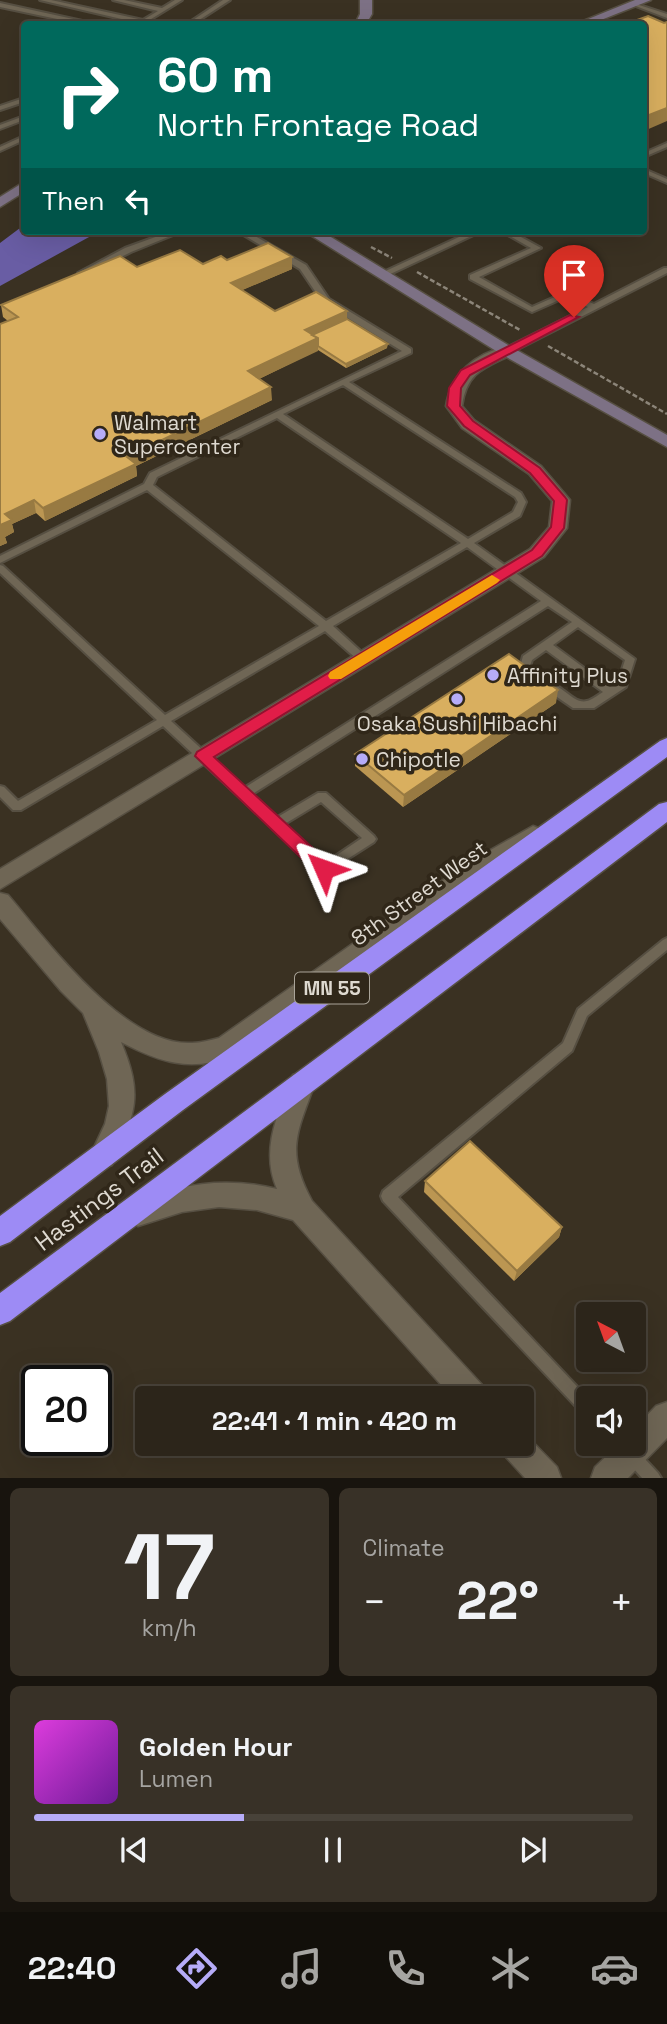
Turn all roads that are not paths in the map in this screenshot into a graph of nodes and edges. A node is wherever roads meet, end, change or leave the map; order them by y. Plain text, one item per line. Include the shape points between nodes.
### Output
1 (43, 0) edge
2 (116, 0) edge
3 (179, 0) edge
4 (227, 0) edge
5 (366, 0) edge
6 (217, 2) edge
7 (640, 2) edge
8 (1, 3) edge
9 (163, 10) junction
10 (667, 16) edge
11 (75, 21) edge
12 (133, 21) edge
13 (145, 21) edge
14 (194, 21) edge
15 (362, 21) edge
16 (590, 21) edge
17 (21, 101) edge
18 (0, 108) edge
19 (21, 119) edge
20 (0, 127) edge
21 (21, 139) edge
22 (667, 145) edge
23 (0, 149) edge
24 (647, 154) edge
25 (647, 172) edge
26 (667, 181) edge
27 (21, 189) edge
28 (0, 203) edge
29 (168, 235) edge
30 (248, 235) edge
31 (317, 235) edge
32 (513, 235) edge
33 (466, 236) edge
34 (667, 270) edge
35 (78, 275) edge
36 (381, 275) junction
37 (594, 307) junction
38 (507, 351) junction
39 (343, 382) junction
40 (277, 414) junction
41 (667, 442) edge
42 (148, 486) junction
43 (468, 542) junction
44 (0, 559) edge
45 (0, 568) edge
46 (507, 571) junction
47 (548, 601) junction
48 (579, 622) junction
49 (326, 626) junction
50 (545, 645) junction
51 (363, 659) junction
52 (610, 692) junction
53 (164, 721) junction
54 (667, 746) edge
55 (203, 756) junction
56 (0, 790) edge
57 (243, 794) junction
58 (595, 798) junction
59 (667, 810) edge
60 (276, 824) junction
61 (0, 880) edge
62 (0, 902) edge
63 (667, 943) edge
64 (94, 1011) junction
65 (302, 1083) junction
66 (103, 1156) junction
67 (302, 1210) junction
68 (125, 1217) junction
69 (0, 1233) edge
70 (0, 1311) edge
71 (462, 1386) edge
72 (576, 1396) edge
73 (667, 1417) edge
74 (646, 1433) edge
75 (526, 1456) edge
76 (621, 1456) edge
77 (633, 1456) edge
78 (546, 1478) edge
79 (606, 1478) edge
80 (653, 1478) edge

1 - 12 lane
2 - 9 lane
3 - 9 lane
4 - 6 lane
5 - 15 street
6 - 14 lane
7 - 10 lane
7 - 16 street
8 - 11 lane
9 - 13 lane
17 - 18 lane
19 - 20 lane
21 - 23 lane
22 - 24 lane
25 - 26 lane
27 - 28 street
29 - 35 lane
30 - 39 lane via 303,267 326,301 408,351
31 - 36 street
32 - 37 lane via 537,248 473,277 532,310 566,294
33 - 36 lane
34 - 37 lane
36 - 38 street
37 - 38 lane
38 - 41 street
38 - 46 street via 466,372 455,388 454,406 468,424 535,470 561,500 558,528 537,553
39 - 40 lane
39 - 43 lane via 518,495 522,502 517,514
40 - 42 lane via 153,475
40 - 43 lane
42 - 44 lane
42 - 49 lane
43 - 46 lane
43 - 49 lane
45 - 53 lane
46 - 47 lane
46 - 51 street
47 - 48 lane
47 - 57 lane
48 - 50 lane
48 - 52 lane via 630,659 622,684
49 - 51 lane
49 - 53 lane
50 - 52 lane
50 - 52 lane via 527,658 525,667 571,701 590,705
51 - 55 street
53 - 55 lane
53 - 56 lane via 17,807
54 - 58 highway, 8th Street West / MN 55
55 - 57 lane
55 - 61 street
57 - 60 lane
58 - 64 street via 474,870 212,1054 150,1046
58 - 66 highway, 8th Street West / MN 55
59 - 65 highway, MN 55
60 - 60 lane via 324,869 370,839 322,796
62 - 64 street
63 - 72 lane via 582,1013 568,1047 388,1196
64 - 66 street via 117,1066 122,1101 119,1121
65 - 67 street via 288,1123 284,1172
65 - 68 highway, Hastings Trail / MN 55
66 - 69 highway, 8th Street West / MN 55
67 - 68 street via 270,1199 214,1192 185,1196
67 - 71 street
68 - 70 highway, Hastings Trail / MN 55
73 - 74 street
75 - 78 street
76 - 79 street
77 - 80 lane

